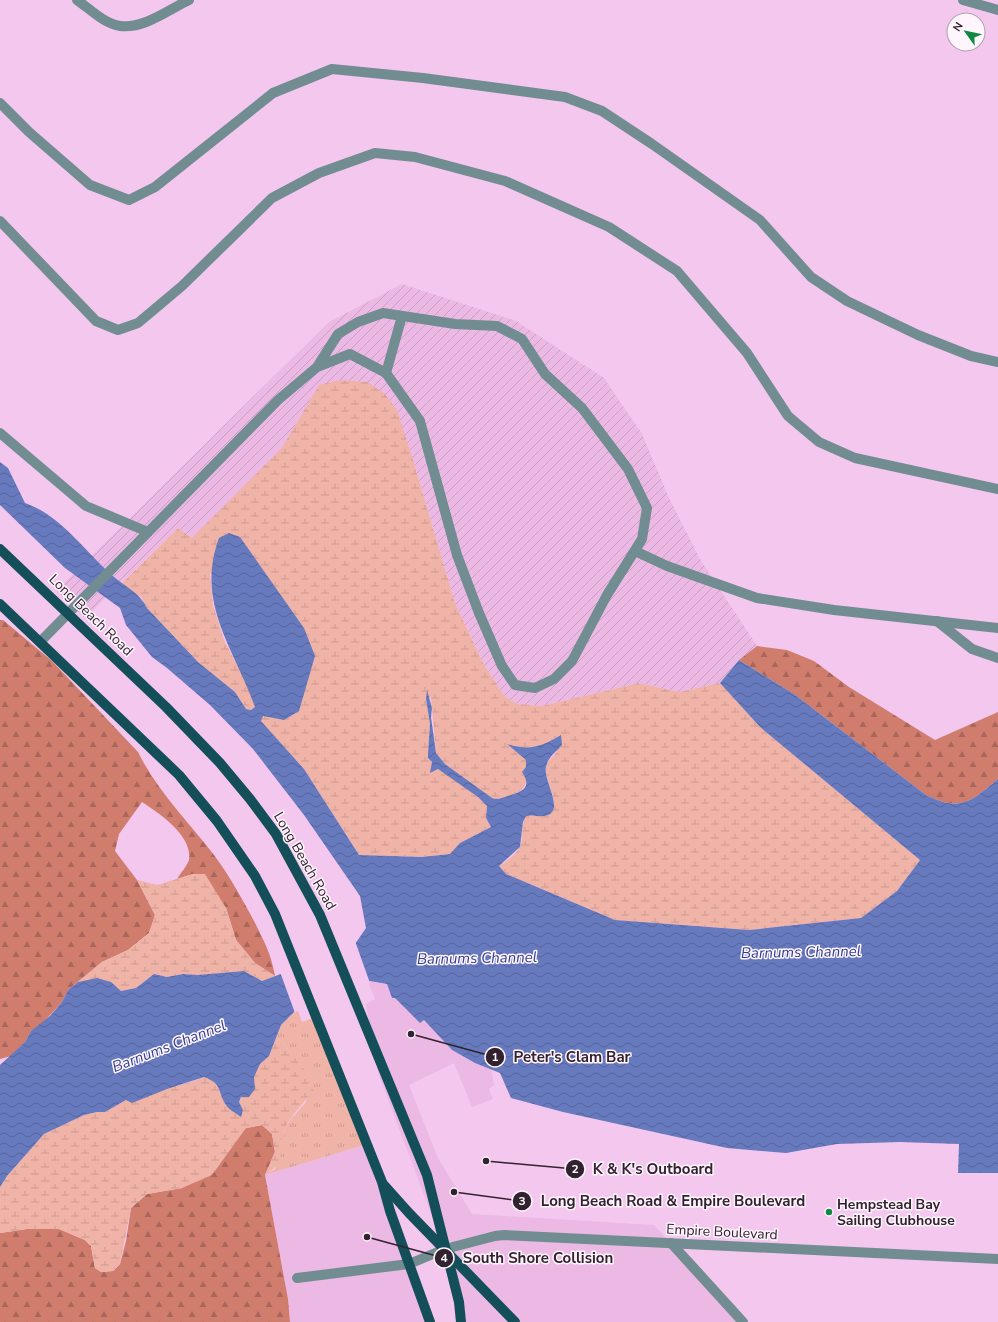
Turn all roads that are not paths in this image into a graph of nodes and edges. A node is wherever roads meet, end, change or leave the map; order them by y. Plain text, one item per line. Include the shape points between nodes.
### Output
1 (77, 0) edge
2 (189, 0) edge
3 (963, 0) edge
4 (998, 10) edge
5 (0, 103) edge
6 (0, 221) edge
7 (402, 316) junction
8 (998, 362) edge
9 (317, 366) junction
10 (386, 373) junction
11 (0, 433) edge
12 (998, 489) edge
13 (148, 532) junction
14 (0, 549) edge
15 (635, 551) junction
16 (0, 604) edge
17 (67, 612) junction
18 (937, 621) junction
19 (998, 628) edge
20 (40, 642) junction
21 (998, 658) edge
22 (382, 1182) junction
23 (671, 1243) junction
24 (445, 1249) junction
25 (998, 1259) edge
26 (409, 1264) junction
27 (297, 1278) dead end
28 (430, 1322) edge
29 (461, 1322) edge
30 (515, 1322) edge
31 (743, 1322) edge

1 - 2 street via 103,19 119,26 141,24
3 - 4 street
5 - 8 street via 90,185 129,200 155,187 273,93 332,69 565,97 602,111 760,220 811,277 847,301 918,335 971,356
6 - 12 street via 96,321 118,330 138,323 182,286 272,198 319,173 376,153 415,157 505,181 602,224 677,271 747,353 788,416 819,442 855,458
7 - 9 street via 383,313 358,322 338,334
7 - 10 street
7 - 15 street via 455,324 497,326 522,339 545,374 582,408 628,469 647,508 642,540
9 - 10 street via 350,354
9 - 13 street via 278,400
10 - 15 street via 420,421 456,554 502,666 515,685 535,688 554,679 572,660 607,595
11 - 13 street via 86,506
13 - 17 street
14 - 17 main road, Long Beach Road
15 - 18 street via 667,566 757,598 834,610
16 - 20 main road
17 - 20 street
17 - 24 main road, Long Beach Road via 220,763 276,834 330,936 427,1175
18 - 19 street
18 - 21 street via 972,649
20 - 22 main road via 178,775 217,821 254,876 275,914
22 - 24 main road
22 - 26 main road
23 - 24 street, Empire Boulevard via 504,1235
23 - 25 street, Empire Boulevard
23 - 31 street
24 - 26 street, Empire Boulevard
24 - 29 main road, Long Beach Road via 459,1302
24 - 30 main road
26 - 27 street, Empire Boulevard
26 - 28 main road

